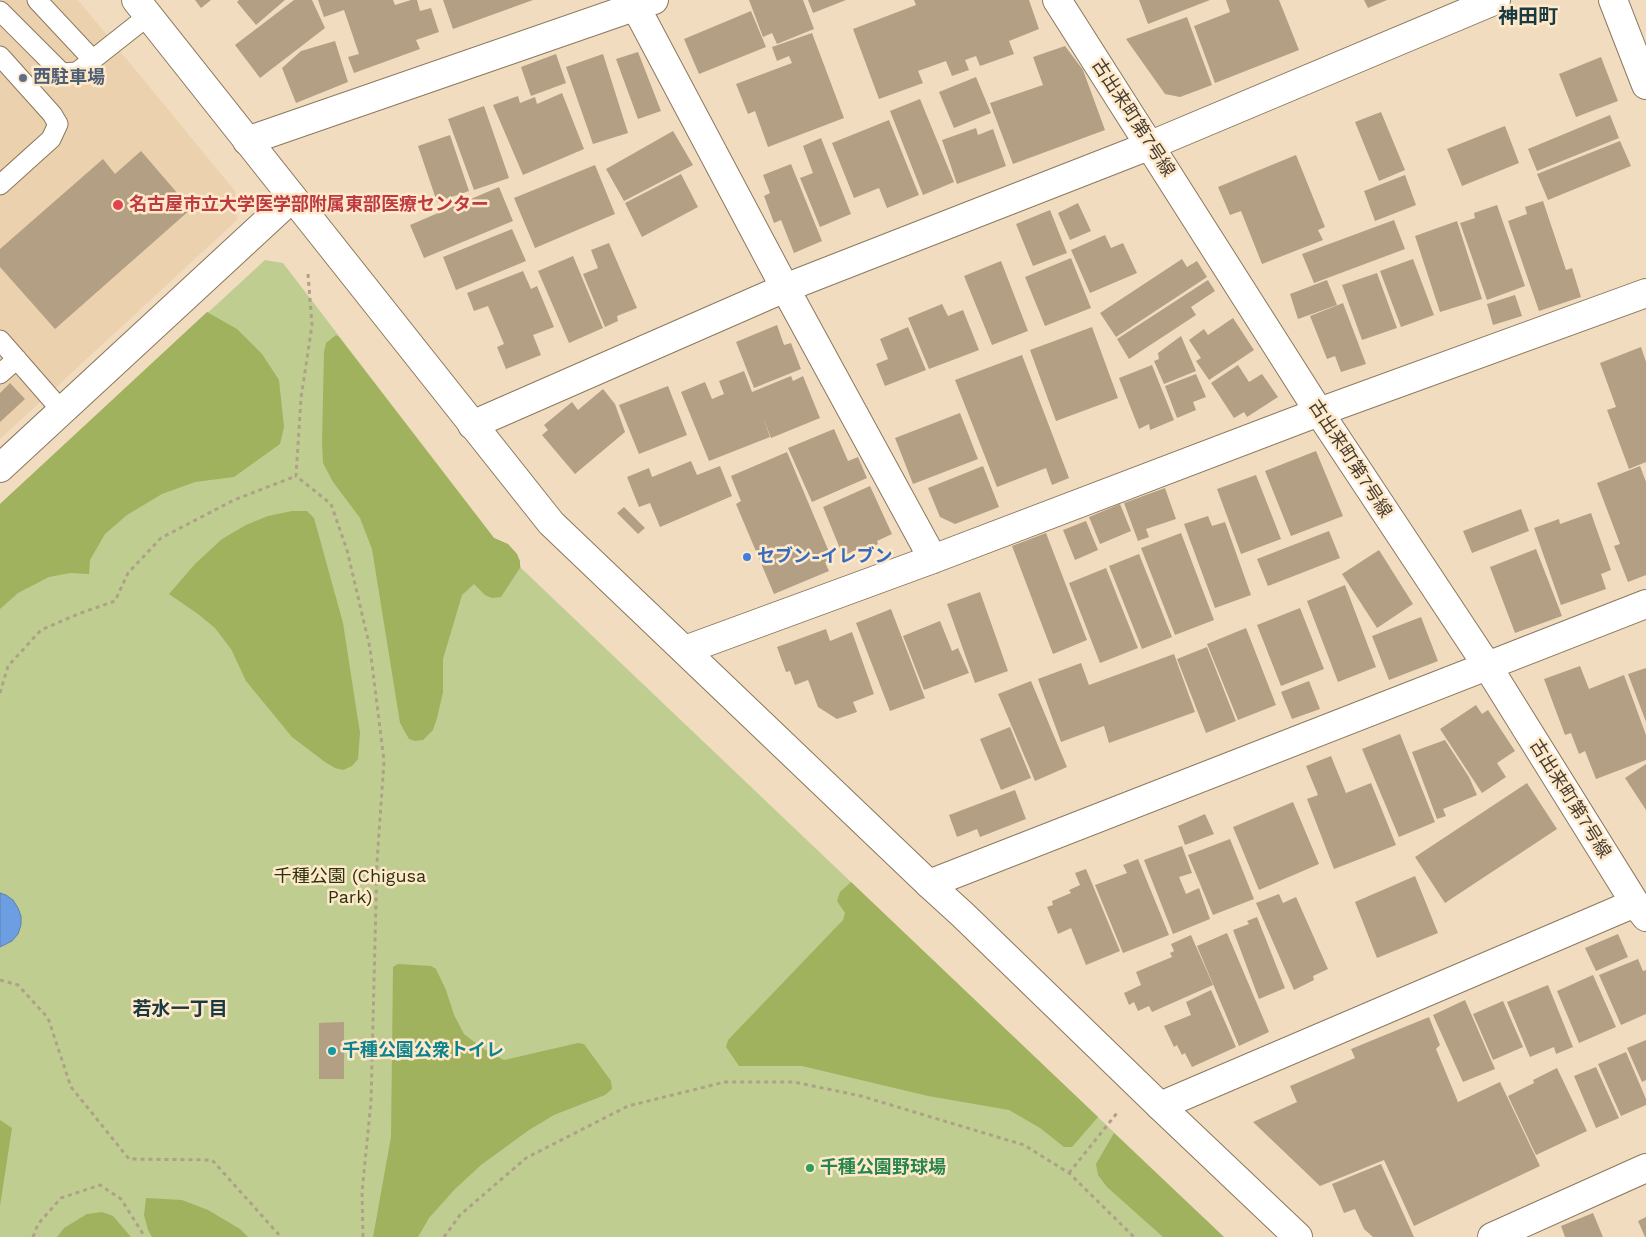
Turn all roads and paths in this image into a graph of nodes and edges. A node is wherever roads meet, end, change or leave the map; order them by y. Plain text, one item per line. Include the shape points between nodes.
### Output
1 (37, 0) edge
2 (1057, 0) edge
3 (1496, 0) edge
4 (1613, 0) edge
5 (641, 2) edge
6 (142, 8) edge
7 (0, 11) edge
8 (0, 56) edge
9 (93, 60) junction
10 (1646, 85) edge
11 (247, 141) junction
12 (1151, 145) junction
13 (0, 185) edge
14 (292, 198) junction
15 (308, 271) dead end
16 (786, 288) junction
17 (1646, 293) edge
18 (0, 340) edge
19 (17, 359) junction
20 (0, 374) edge
21 (62, 411) junction
22 (1318, 412) junction
23 (472, 425) junction
24 (0, 468) edge
25 (296, 476) junction
26 (933, 559) junction
27 (1646, 604) edge
28 (685, 650) junction
29 (1488, 667) junction
30 (0, 692) edge
31 (929, 884) junction
32 (1641, 910) edge
33 (0, 980) edge
34 (1160, 1106) junction
35 (1116, 1113) dead end
36 (1646, 1168) edge
37 (1069, 1173) junction
38 (33, 1237) edge
39 (144, 1237) edge
40 (281, 1237) edge
41 (364, 1237) edge
42 (444, 1237) edge
43 (1134, 1237) edge
44 (1298, 1237) edge
45 (1492, 1237) edge

1 - 9 lane
2 - 12 street, 古出来町第7号線
3 - 12 street
4 - 10 street
5 - 11 street
5 - 16 street
6 - 9 lane
6 - 11 street
7 - 9 lane via 62,73 77,72
8 - 13 lane via 58,124 51,139
11 - 14 street
12 - 16 street
12 - 22 street, 古出来町第7号線
14 - 21 street
14 - 23 street
15 - 25 path via 312,324 301,398
16 - 23 street
16 - 26 street
17 - 22 street
18 - 19 lane
19 - 20 lane
19 - 21 lane
21 - 24 street
22 - 26 street
22 - 29 street, 古出来町第7号線
23 - 28 street via 550,523
25 - 30 path via 234,500 161,538 128,572 115,601 41,630 8,666
25 - 41 path via 331,504 347,550 370,648 384,761 377,862 371,1102 362,1192
26 - 28 street
27 - 29 street
28 - 31 street
29 - 31 street
29 - 32 street, 古出来町第7号線
31 - 34 street
32 - 34 street
33 - 40 path via 18,985 48,1018 72,1087 130,1159 212,1160
34 - 44 street
35 - 37 path
36 - 45 street
37 - 42 path via 1024,1145 861,1096 794,1082 725,1082 628,1106 526,1158 460,1215
37 - 43 path
38 - 39 path via 38,1224 61,1198 100,1185 121,1199

